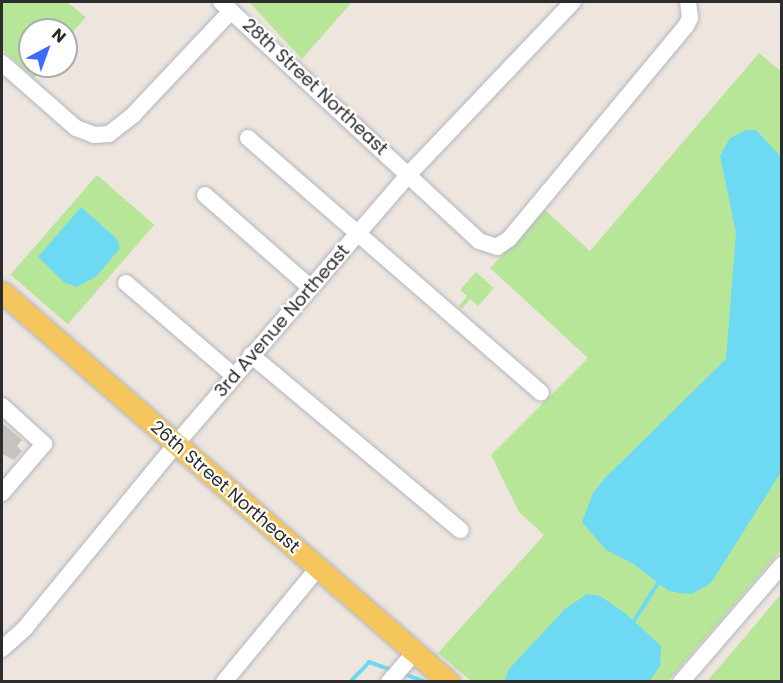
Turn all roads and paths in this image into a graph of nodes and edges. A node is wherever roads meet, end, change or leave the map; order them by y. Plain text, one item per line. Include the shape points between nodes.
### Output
1 (573, 2) edge
2 (688, 2) edge
3 (226, 6) edge
4 (2, 63) edge
5 (248, 138) dead end
6 (410, 173) junction
7 (205, 195) dead end
8 (358, 234) junction
9 (126, 283) dead end
10 (311, 288) junction
11 (2, 292) edge
12 (251, 355) junction
13 (234, 376) junction
14 (541, 393) dead end
15 (2, 406) edge
16 (176, 444) junction
17 (2, 493) edge
18 (460, 530) dead end
19 (782, 565) edge
20 (318, 568) junction
21 (2, 649) edge
22 (415, 652) junction
23 (224, 681) edge
24 (389, 681) edge
25 (448, 681) edge
26 (681, 681) edge

1 - 6 street, 3rd Avenue Northeast
2 - 6 street, 28th Street Northeast via 690,18 686,26 509,239 497,247 479,241 420,188
3 - 4 street via 133,115 109,134 94,135 76,128
3 - 6 street, 28th Street Northeast via 295,73
5 - 8 street
6 - 8 street, 3rd Avenue Northeast
7 - 10 street
8 - 10 street, 3rd Avenue Northeast
8 - 14 street
9 - 13 street
10 - 12 street, 3rd Avenue Northeast
11 - 16 main road, 26th Street Northeast
12 - 13 street, 3rd Avenue Northeast
12 - 18 street
13 - 16 street, 3rd Avenue Northeast
15 - 17 street via 44,444
16 - 20 main road, 26th Street Northeast
16 - 21 street, 3rd Avenue Northeast via 25,628
19 - 26 street
20 - 22 main road, 26th Street Northeast
20 - 23 street
22 - 24 street
22 - 25 main road, 26th Street Northeast

